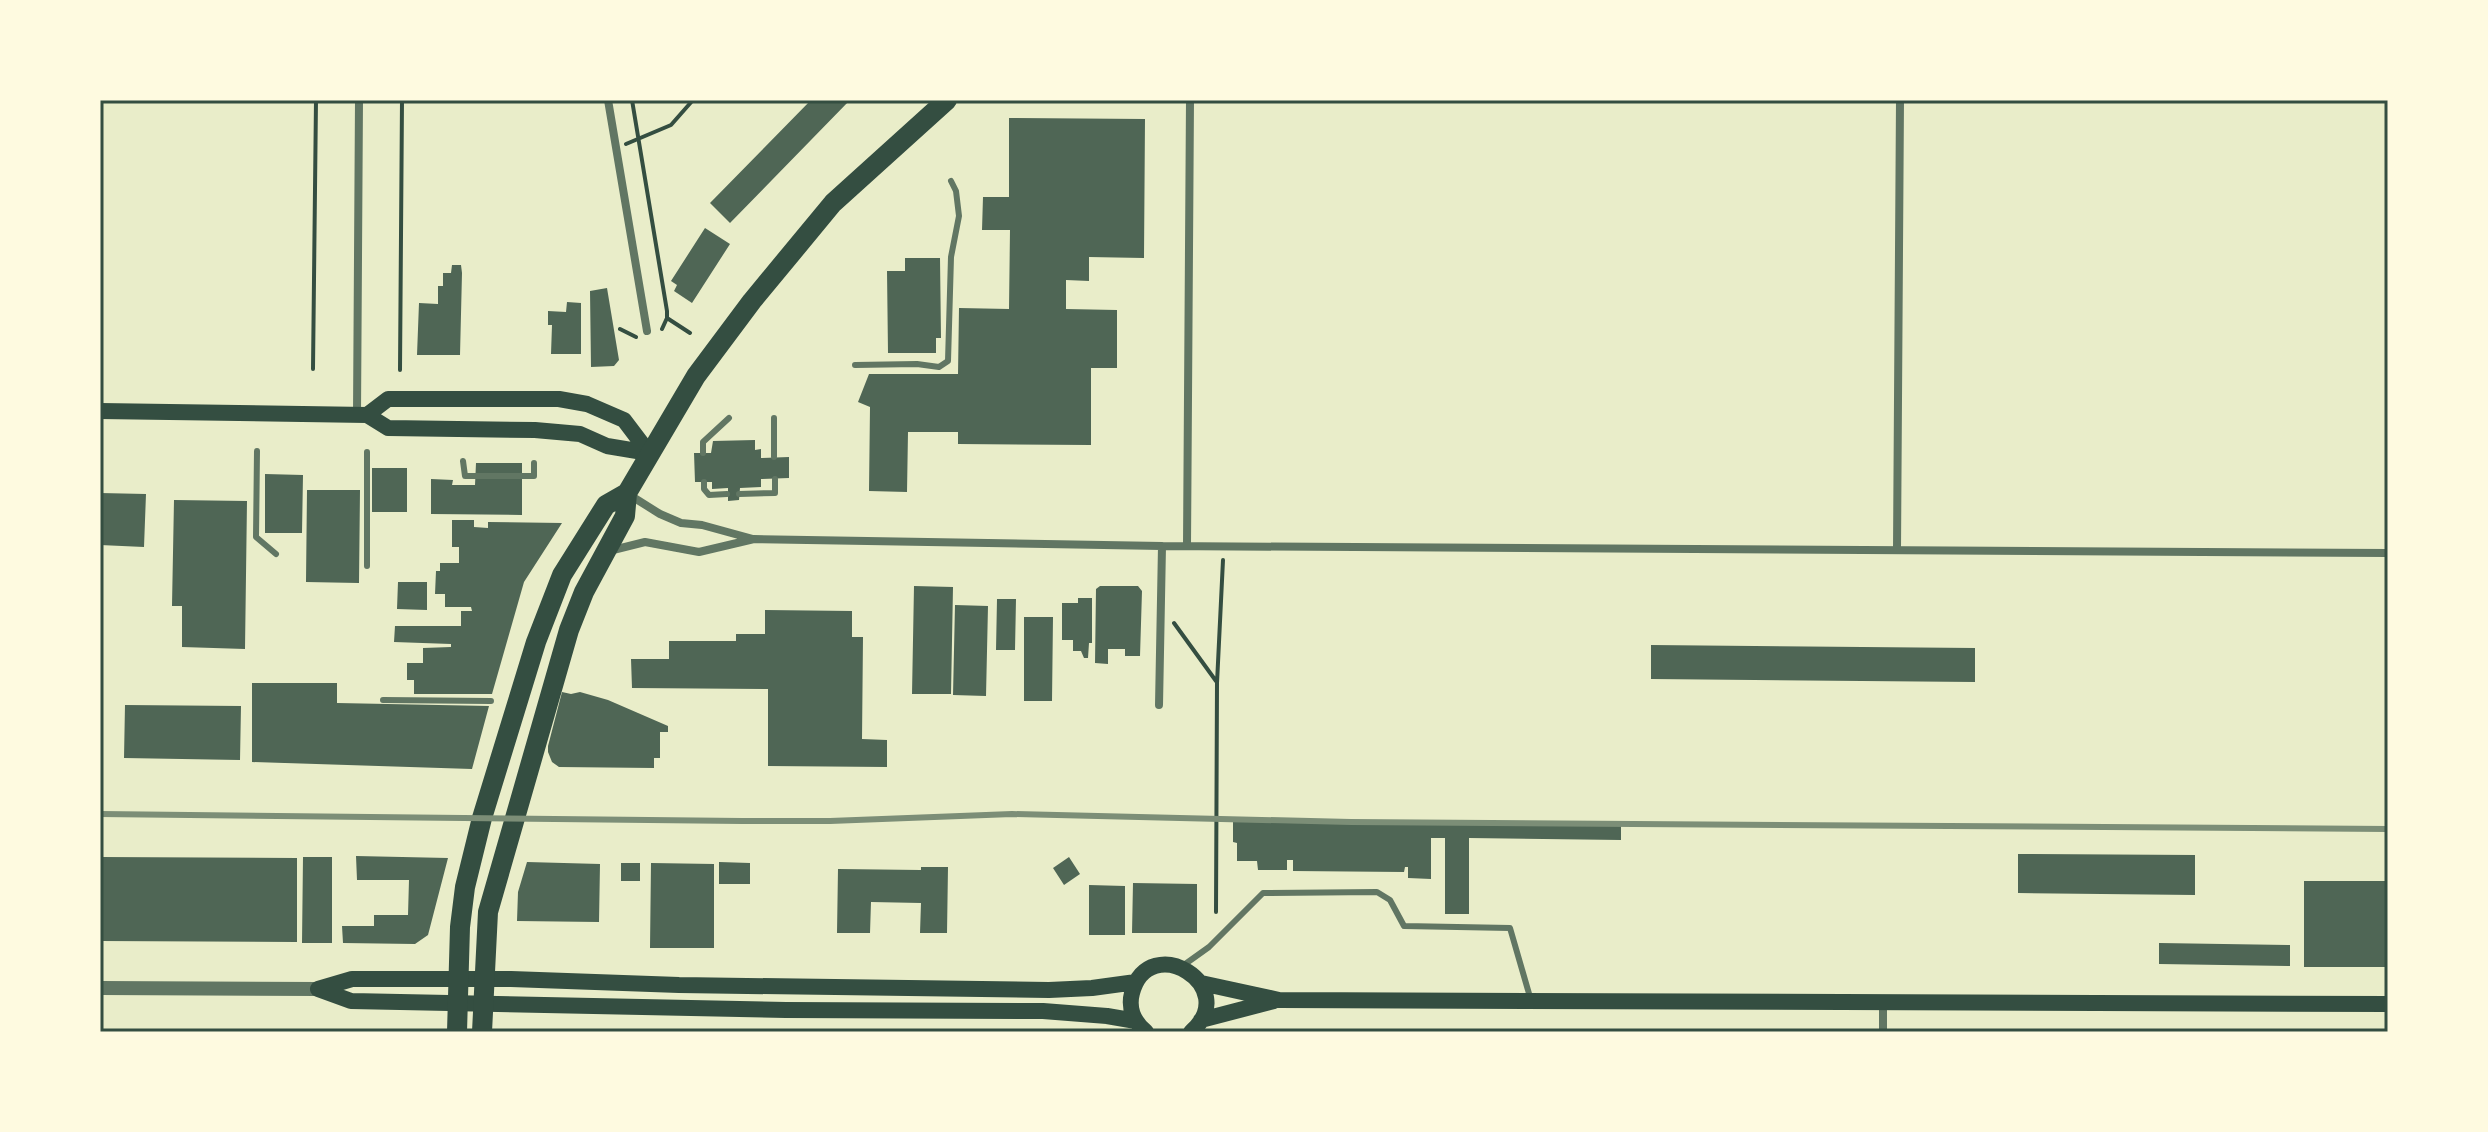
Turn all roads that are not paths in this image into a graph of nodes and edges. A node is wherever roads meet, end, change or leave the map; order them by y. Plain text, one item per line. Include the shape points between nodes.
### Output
1 (359, 100) edge
2 (608, 100) edge
3 (947, 100) edge
4 (1190, 100) edge
5 (1900, 100) edge
6 (951, 181) dead end
7 (648, 334) road end
8 (855, 365) dead end
9 (100, 411) edge
10 (362, 415) junction
11 (729, 418) dead end
12 (774, 418) dead end
13 (257, 451) dead end
14 (367, 452) dead end
15 (649, 453) junction
16 (703, 453) dead end
17 (774, 457) dead end
18 (463, 461) dead end
19 (534, 463) dead end
20 (775, 479) dead end
21 (704, 482) dead end
22 (627, 493) junction
23 (727, 494) dead end
24 (739, 494) dead end
25 (754, 539) junction
26 (1162, 546) junction
27 (1187, 546) junction
28 (1897, 550) junction
29 (2388, 553) edge
30 (276, 554) dead end
31 (604, 557) junction
32 (367, 566) dead end
33 (383, 700) dead end
34 (491, 701) dead end
35 (1159, 705) dead end
36 (1181, 967) junction
37 (458, 979) junction
38 (484, 979) junction
39 (1136, 982) junction
40 (1201, 983) junction
41 (100, 988) edge
42 (318, 989) junction
43 (1279, 1000) junction
44 (1530, 1001) junction
45 (458, 1003) junction
46 (483, 1003) junction
47 (1883, 1003) junction
48 (2388, 1004) edge
49 (1141, 1026) edge
50 (1196, 1026) edge
51 (457, 1032) edge
52 (482, 1032) edge
53 (1883, 1032) edge

1 - 10 street
2 - 7 street
3 - 15 highway via 857,179 809,230 696,376
4 - 27 street
5 - 28 street
6 - 8 lane via 959,223 951,257 948,361 939,367
9 - 10 main road
10 - 15 main road via 388,428 580,434 607,446
10 - 15 main road via 388,399 559,399 624,420
11 - 16 lane via 703,442
12 - 17 lane
13 - 30 lane via 256,537
14 - 32 lane
15 - 22 highway
18 - 19 lane via 465,476 534,476
20 - 24 lane via 775,493
21 - 23 lane via 709,495
22 - 25 street via 681,523
22 - 31 highway via 625,516
22 - 37 highway via 606,505 547,609 472,856
25 - 26 street
25 - 31 street via 699,552 645,542 614,549
26 - 27 street
26 - 35 street
27 - 28 street
28 - 29 street
31 - 38 highway via 569,630 494,885
33 - 34 lane
36 - 39 main road via 1156,966
36 - 40 main road
36 - 44 lane via 1263,893 1383,894 1404,926 1510,928
37 - 38 main road
37 - 42 main road via 352,979
37 - 45 highway
38 - 39 main road via 1049,990
38 - 46 highway
39 - 49 main road via 1130,1001
40 - 43 main road
40 - 50 main road via 1205,1008
41 - 42 street
42 - 45 main road via 351,1001
43 - 44 main road
43 - 50 main road
44 - 47 main road
45 - 46 main road
45 - 51 highway
46 - 49 main road via 1043,1011 1107,1016
46 - 52 highway
47 - 48 main road
47 - 53 street

